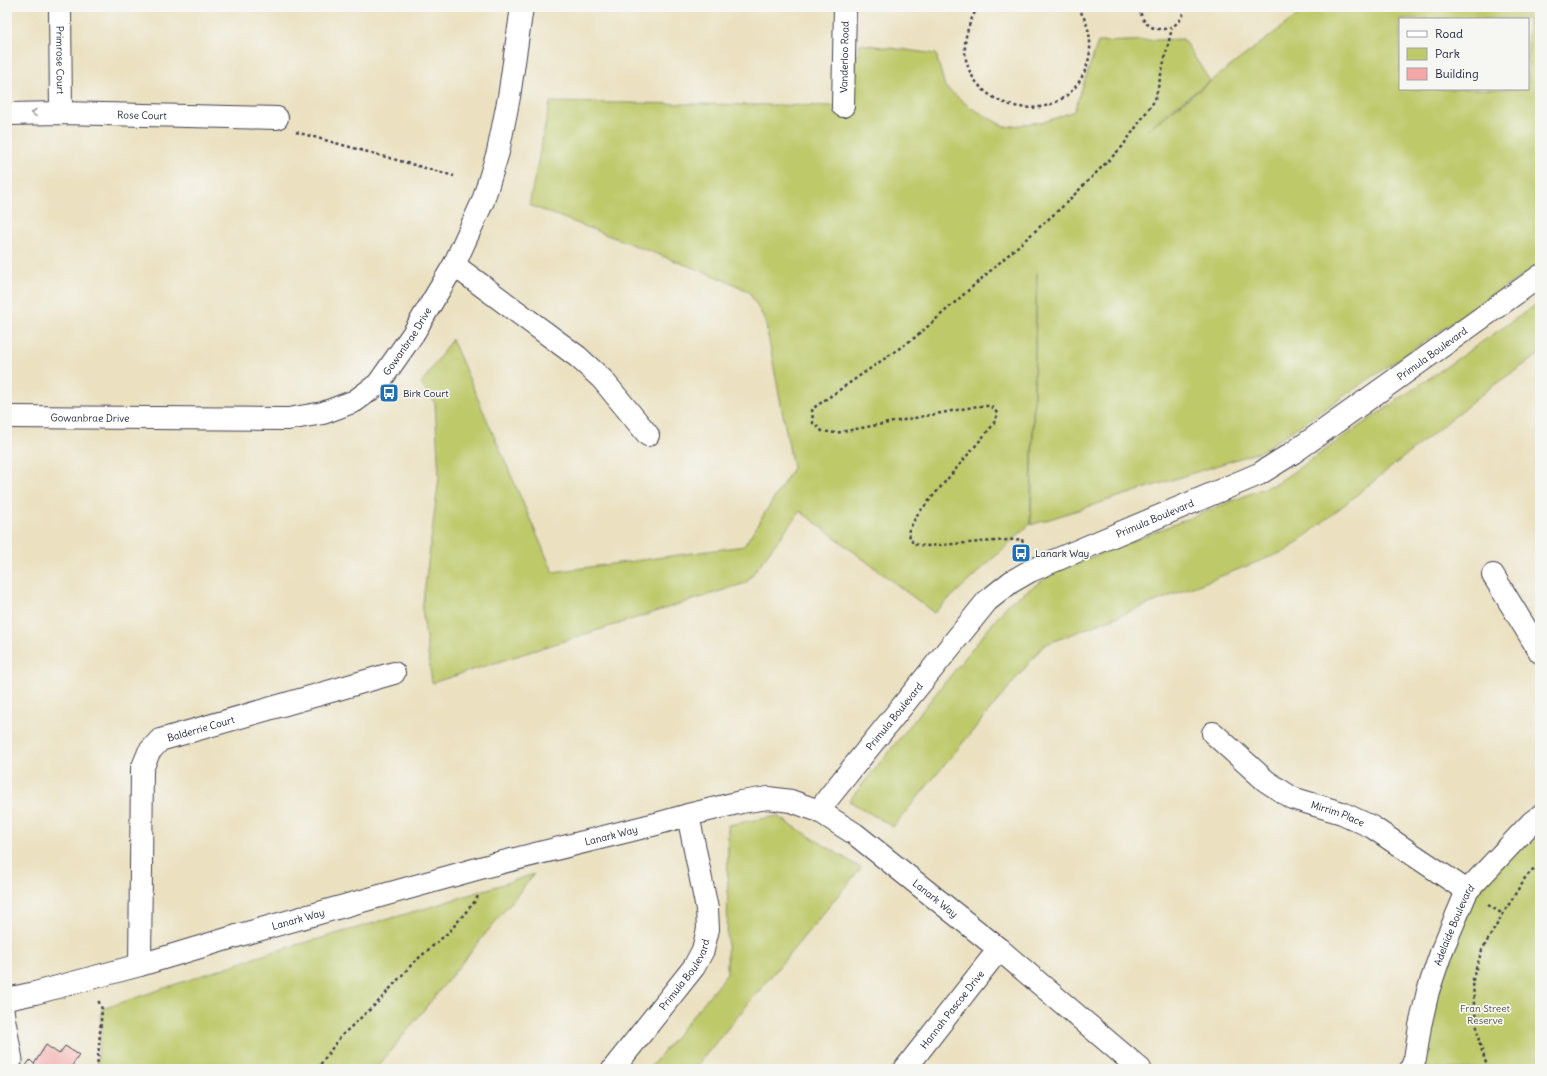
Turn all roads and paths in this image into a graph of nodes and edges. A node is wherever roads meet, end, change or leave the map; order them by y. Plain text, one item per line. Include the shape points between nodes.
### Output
1 (60, 7) edge
2 (522, 7) edge
3 (845, 7) edge
4 (978, 7) edge
5 (1077, 7) edge
6 (1140, 7) edge
7 (1185, 7) edge
8 (1172, 28) junction
9 (843, 106) dead end
10 (61, 112) junction
11 (7, 114) edge
12 (277, 118) joint
13 (454, 176) dead end
14 (454, 265) junction
15 (1540, 276) edge
16 (7, 417) edge
17 (648, 435) dead end
18 (1030, 571) junction
19 (1493, 575) dead end
20 (1540, 652) edge
21 (394, 672) dead end
22 (1213, 733) dead end
23 (819, 811) junction
24 (688, 815) junction
25 (1540, 816) edge
26 (1540, 862) edge
27 (491, 866) junction
28 (1467, 891) junction
29 (999, 949) junction
30 (140, 965) junction
31 (90, 977) junction
32 (7, 999) edge
33 (7, 1010) edge
34 (1414, 1066) edge
35 (10, 1069) edge
36 (97, 1069) edge
37 (316, 1069) edge
38 (613, 1069) edge
39 (905, 1069) edge
40 (1140, 1069) edge
41 (1488, 1069) edge

1 - 10 street, Primrose Court
2 - 14 street, Gowanbrae Drive via 498,152 483,201
3 - 9 street, Vanderloo Road
4 - 5 path via 970,21 964,42 966,60 972,74 980,87 990,96 1006,104 1024,108 1041,107 1058,100 1073,88 1086,70 1090,56 1088,28
6 - 8 path via 1140,13 1151,27 1164,30
7 - 8 path via 1180,21
8 - 18 path via 1155,100 1122,147 1061,208 917,336 812,409 813,423 822,431 834,433 978,406 991,406 998,414 993,425 917,515 908,532 913,544 926,546 1022,538
10 -> 11 street, Rose Court
10 - 12 street, Rose Court
12 - 13 path via 290,130
14 - 16 street, Gowanbrae Drive via 413,334 378,384 355,401 323,413 288,419
14 - 17 street via 578,357 602,379
15 - 18 street, Primula Boulevard via 1294,452 1259,474
18 - 23 street, Primula Boulevard via 987,601
19 - 20 street
21 - 30 street, Balderrie Court via 160,740 149,752 142,769
22 - 28 street, Mirrim Place via 1266,781 1285,794 1342,813 1372,828
23 - 24 street, Lanark Way via 791,801 768,798
23 - 29 street, Lanark Way via 855,834
24 - 27 street, Lanark Way
24 - 38 street, Primula Boulevard via 707,909 708,929 703,950 694,968
25 - 28 street, Adelaide Boulevard
26 - 41 path via 1525,878 1482,950 1473,978 1479,1042
27 - 30 street, Lanark Way
27 - 37 path via 476,900 449,932 413,963 378,1002 341,1036
28 - 34 street, Adelaide Boulevard via 1428,991
29 - 39 street, Hannah Pascoe Drive
29 - 40 street, Lanark Way
30 - 31 street, Lanark Way
31 - 32 street, Lanark Way
31 - 36 path via 102,1009
33 - 35 lane via 16,1060

